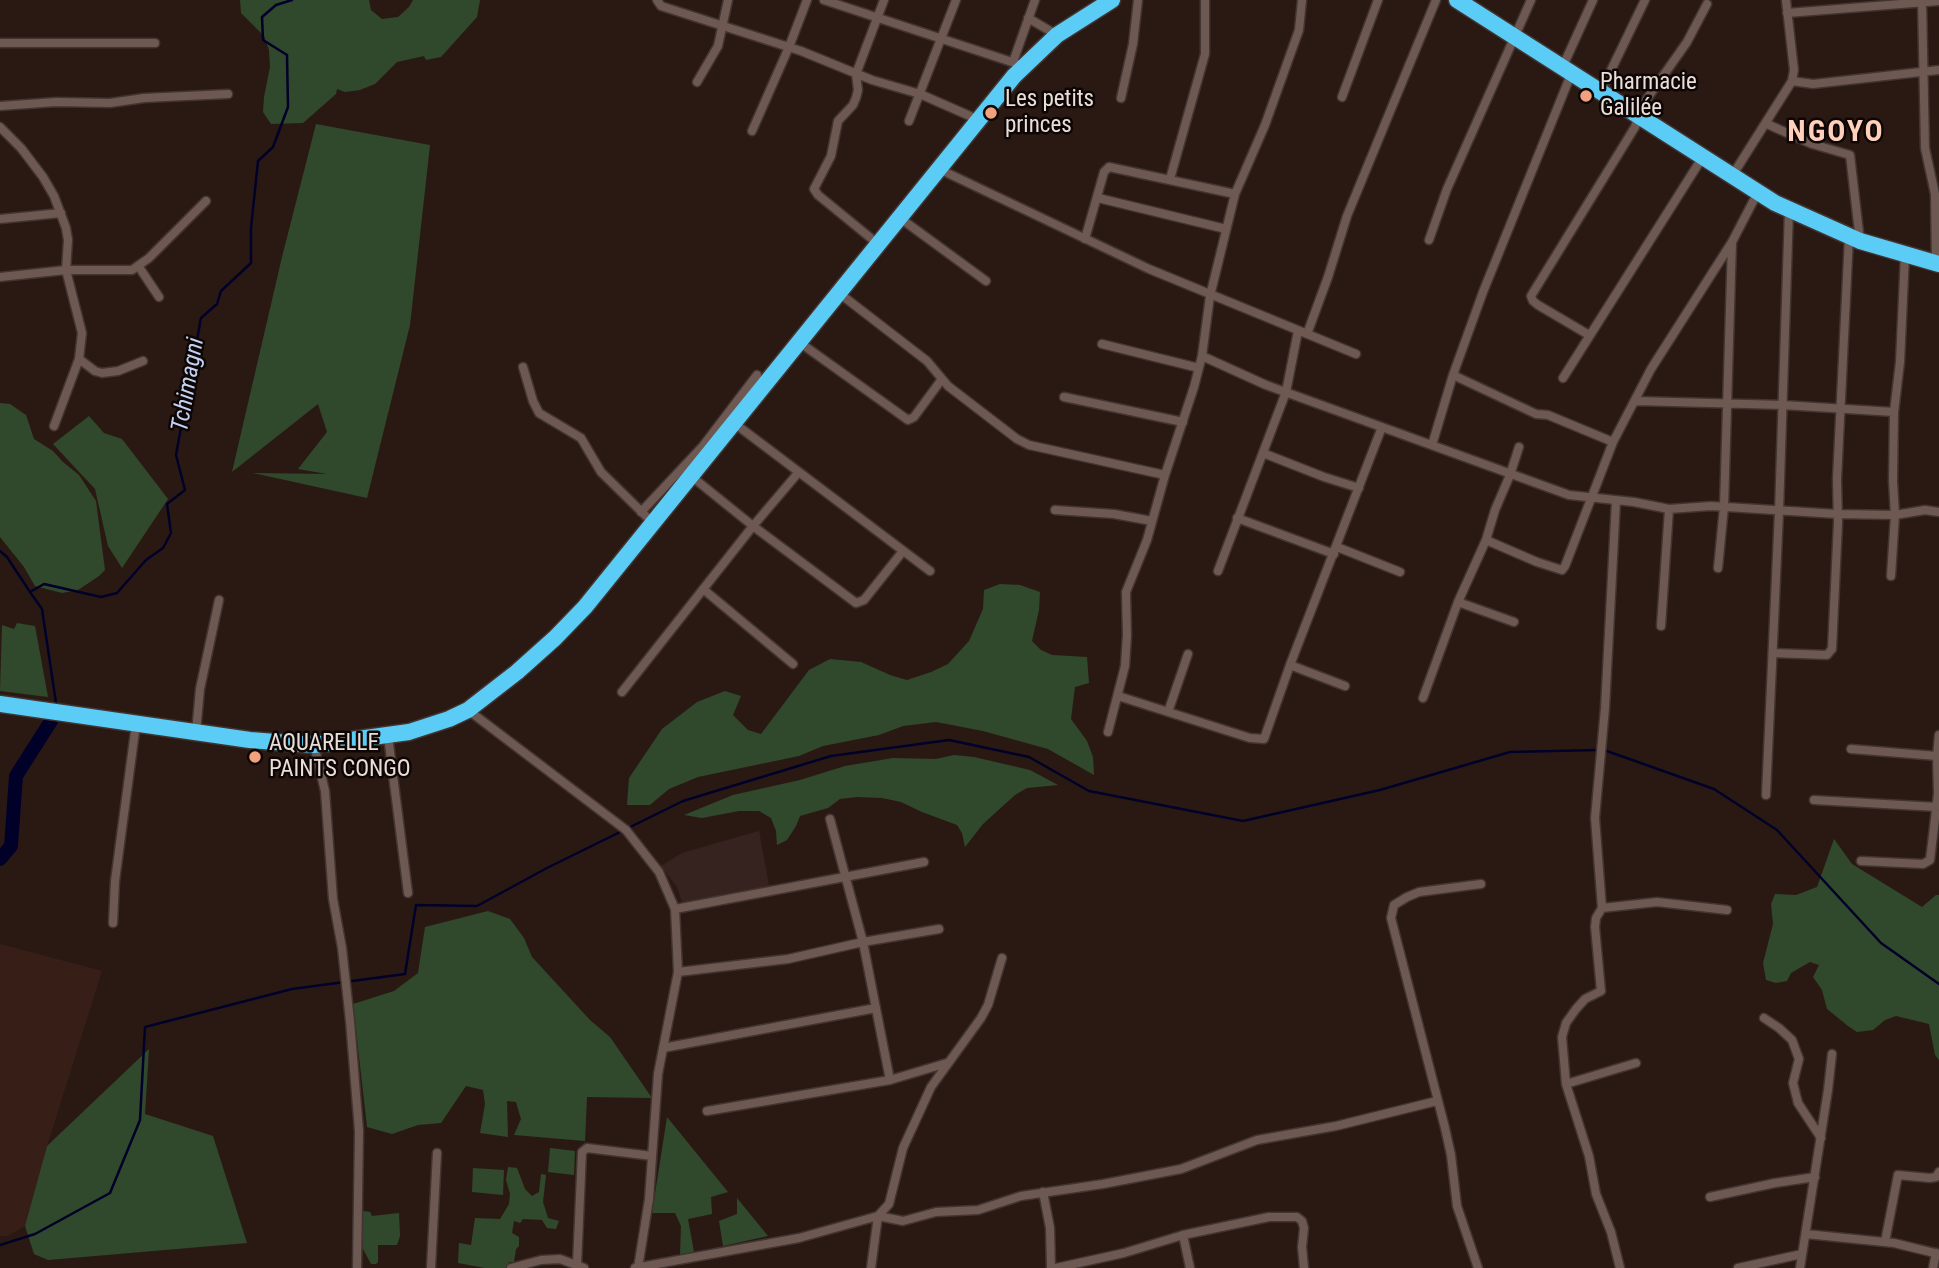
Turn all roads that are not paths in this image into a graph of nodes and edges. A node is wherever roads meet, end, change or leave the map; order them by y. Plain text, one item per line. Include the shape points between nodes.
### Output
1 (657, 0) edge
2 (728, 0) edge
3 (807, 0) edge
4 (824, 0) edge
5 (884, 0) edge
6 (956, 0) edge
7 (1035, 0) edge
8 (1112, 0) edge
9 (1138, 0) edge
10 (1205, 0) edge
11 (1302, 0) edge
12 (1378, 0) edge
13 (1436, 0) edge
14 (1457, 0) edge
15 (1531, 0) edge
16 (1593, 0) edge
17 (1644, 0) edge
18 (1786, 0) edge
19 (1922, 1) edge
20 (1939, 1) edge
21 (1707, 4) dead end
22 (1787, 13) junction
23 (877, 18) junction
24 (1028, 18) junction
25 (722, 24) junction
26 (1057, 35) junction
27 (1515, 36) junction
28 (941, 38) junction
29 (0, 43) edge
30 (155, 43) dead end
31 (789, 47) junction
32 (1018, 64) junction
33 (1567, 69) junction
34 (1925, 71) junction
35 (1939, 71) edge
36 (856, 74) junction
37 (1793, 81) junction
38 (697, 82) dead end
39 (1601, 91) junction
40 (228, 94) dead end
41 (919, 94) junction
42 (1342, 97) dead end
43 (1121, 98) dead end
44 (0, 106) edge
45 (1640, 116) junction
46 (979, 120) junction
47 (909, 121) dead end
48 (1766, 124) junction
49 (0, 127) edge
50 (752, 131) dead end
51 (1704, 155) junction
52 (939, 169) junction
53 (1732, 176) junction
54 (1170, 179) junction
55 (1758, 192) junction
56 (1235, 194) junction
57 (1937, 194) edge
58 (1098, 198) junction
59 (206, 201) dead end
60 (1788, 210) junction
61 (61, 213) junction
62 (900, 218) junction
63 (0, 219) edge
64 (1226, 229) junction
65 (1085, 239) junction
66 (1854, 239) junction
67 (1429, 240) dead end
68 (1732, 242) junction
69 (879, 245) junction
70 (1905, 255) junction
71 (1937, 264) edge
72 (139, 267) junction
73 (66, 270) junction
74 (0, 277) edge
75 (986, 281) dead end
76 (839, 293) junction
77 (1210, 296) junction
78 (159, 298) dead end
79 (1302, 333) junction
80 (1589, 335) junction
81 (799, 342) junction
82 (1102, 344) dead end
83 (1356, 354) dead end
84 (1202, 356) junction
85 (79, 359) junction
86 (143, 362) dead end
87 (523, 368) dead end
88 (1199, 368) junction
89 (757, 375) dead end
90 (1454, 375) junction
91 (1563, 378) dead end
92 (942, 379) junction
93 (1286, 392) junction
94 (1064, 397) dead end
95 (1636, 401) junction
96 (1726, 405) junction
97 (1783, 405) junction
98 (1841, 408) junction
99 (1894, 412) junction
100 (1183, 422) junction
101 (734, 423) junction
102 (54, 426) dead end
103 (1382, 428) junction
104 (1613, 442) junction
105 (1432, 445) junction
106 (1519, 447) dead end
107 (1263, 453) junction
108 (798, 473) junction
109 (1165, 475) junction
110 (1510, 475) junction
111 (691, 476) junction
112 (1359, 488) junction
113 (1594, 497) junction
114 (1616, 501) junction
115 (1724, 507) junction
116 (1669, 509) junction
117 (1055, 510) dead end
118 (640, 512) junction
119 (1779, 512) junction
120 (1939, 512) edge
121 (1837, 514) junction
122 (1895, 515) junction
123 (1237, 518) junction
124 (1152, 521) junction
125 (653, 523) junction
126 (753, 526) junction
127 (1486, 540) junction
128 (902, 551) junction
129 (1335, 551) junction
130 (1718, 568) dead end
131 (930, 571) dead end
132 (1218, 571) dead end
133 (1400, 572) dead end
134 (1891, 576) dead end
135 (703, 589) junction
136 (219, 600) dead end
137 (1458, 602) junction
138 (1514, 622) dead end
139 (1661, 626) dead end
140 (1773, 653) junction
141 (1188, 654) dead end
142 (793, 664) dead end
143 (1290, 665) junction
144 (1345, 686) dead end
145 (622, 692) dead end
146 (1118, 696) junction
147 (1423, 698) dead end
148 (0, 704) edge
149 (468, 710) junction
150 (1168, 712) junction
151 (136, 724) junction
152 (195, 732) junction
153 (1108, 732) dead end
154 (1939, 735) edge
155 (388, 736) junction
156 (314, 745) junction
157 (1851, 749) dead end
158 (1937, 756) junction
159 (1939, 794) edge
160 (1766, 795) dead end
161 (1814, 800) dead end
162 (1937, 807) junction
163 (830, 819) dead end
164 (1861, 860) dead end
165 (924, 862) dead end
166 (846, 877) junction
167 (1481, 884) dead end
168 (408, 893) dead end
169 (1602, 908) junction
170 (675, 909) junction
171 (1727, 910) dead end
172 (113, 923) dead end
173 (939, 929) dead end
174 (863, 942) junction
175 (1002, 958) dead end
176 (678, 972) junction
177 (876, 1008) junction
178 (1764, 1018) dead end
179 (663, 1048) junction
180 (1832, 1054) dead end
181 (948, 1063) junction
182 (1636, 1063) dead end
183 (890, 1080) junction
184 (1566, 1084) junction
185 (1437, 1101) junction
186 (707, 1111) dead end
187 (1821, 1139) junction
188 (437, 1153) dead end
189 (652, 1156) junction
190 (1939, 1172) edge
191 (1815, 1177) junction
192 (1043, 1192) junction
193 (1710, 1197) dead end
194 (878, 1216) junction
195 (1806, 1234) junction
196 (1183, 1235) junction
197 (1885, 1242) junction
198 (1937, 1253) edge
199 (1802, 1254) junction
200 (581, 1266) edge
201 (357, 1268) edge
202 (431, 1268) edge
203 (511, 1268) edge
204 (637, 1268) edge
205 (871, 1268) edge
206 (1054, 1268) edge
207 (1189, 1268) edge
208 (1304, 1268) edge
209 (1478, 1268) edge
210 (1620, 1268) edge
211 (1738, 1268) edge
212 (1800, 1268) edge
213 (1933, 1268) edge

1 - 25 street via 662,6
2 - 25 street
3 - 31 street
4 - 23 street
5 - 23 street
6 - 28 street
7 - 24 street
8 - 26 highway
9 - 43 street
10 - 54 street via 1205,54
11 - 56 street via 1299,30
12 - 42 street
13 - 79 street via 1347,216 1328,278
14 - 27 highway
15 - 27 street
16 - 33 street
17 - 39 street
18 - 22 street
19 - 20 street
19 - 22 street
19 - 34 street
21 - 45 street
22 - 37 street
23 - 28 street
23 - 36 street
24 - 26 street
24 - 32 street
25 - 31 street
25 - 38 street via 718,46
26 - 32 highway
27 - 33 highway
27 - 67 street
28 - 32 street
28 - 41 street
29 - 30 street
31 - 36 street
31 - 50 street
32 - 46 highway
33 - 39 highway
33 - 90 street
34 - 35 street
34 - 37 street via 1813,84
34 - 57 street via 1926,148
36 - 41 street
36 - 69 street via 856,97 838,121 831,156 814,189
37 - 48 street
39 - 45 highway
40 - 44 street
41 - 46 street
41 - 47 street
45 - 51 highway
45 - 80 street via 1531,296 1538,305
46 - 52 highway
48 - 53 street
48 - 66 street via 1850,155
49 - 61 street via 33,163
51 - 53 highway
51 - 80 street
52 - 62 highway
52 - 65 street
53 - 55 highway
54 - 56 street
54 - 58 street via 1109,167
55 - 60 highway
55 - 68 street
56 - 64 street
57 - 71 street
58 - 64 street
58 - 65 street
59 - 72 street
60 - 66 highway
60 - 97 street
61 - 63 street
61 - 73 street via 68,240
62 - 69 highway
62 - 75 street
64 - 77 street
65 - 77 street
66 - 70 highway
66 - 98 street
68 - 95 street via 1651,369
68 - 96 street
69 - 76 highway
70 - 71 highway
70 - 99 street
72 - 73 street
72 - 78 street
73 - 74 street
73 - 85 street via 82,324
76 - 81 highway
76 - 92 street via 932,366
77 - 79 street
77 - 84 street
79 - 83 street
79 - 93 street
80 - 91 street
81 - 92 street via 908,419
81 - 101 highway
82 - 88 street
84 - 88 street
84 - 93 street
85 - 86 street via 102,373
85 - 102 street
87 - 118 street via 540,413 581,438 601,472
88 - 100 street
89 - 118 street via 703,446
90 - 104 street via 1536,414
90 - 105 street
92 - 109 street via 1017,439
93 - 103 street
93 - 107 street
94 - 100 street
95 - 96 street
95 - 104 street
96 - 97 street
96 - 115 street
97 - 98 street
97 - 119 street
98 - 99 street
98 - 121 street
99 - 122 street
100 - 109 street
101 - 108 street
101 - 111 highway
103 - 105 street
103 - 112 street
104 - 113 street
105 - 110 street
106 - 110 street
107 - 112 street
107 - 123 street
108 - 126 street
108 - 128 street
109 - 124 street
110 - 113 street via 1569,495
110 - 127 street
111 - 125 highway
111 - 126 street
112 - 129 street
113 - 114 street
113 - 127 street via 1562,570
114 - 116 street
114 - 169 street via 1595,818
115 - 116 street
115 - 119 street
115 - 130 street
116 - 139 street
117 - 124 street
118 - 125 street
119 - 121 street
119 - 140 street
120 - 122 street
121 - 122 street
121 - 140 street via 1831,652 1815,656
122 - 134 street
123 - 129 street
123 - 132 street
124 - 146 street via 1126,592 1125,666
125 - 149 highway via 555,639
126 - 128 street via 856,603 864,600
126 - 135 street
127 - 137 street
128 - 131 street
129 - 133 street
129 - 143 street
135 - 142 street
135 - 145 street
136 - 152 street
137 - 138 street
137 - 147 street
140 - 160 street
141 - 150 street
143 - 144 street
143 - 150 street via 1264,739
146 - 150 street
146 - 153 street
148 - 151 highway
149 - 155 highway
149 - 170 street via 626,830 659,872
151 - 152 highway
151 - 172 street
152 - 156 highway
154 - 158 street
155 - 156 highway
155 - 168 street
156 - 201 street via 325,791 333,899 350,1021 359,1131
157 - 158 street
158 - 159 street
159 - 162 street
161 - 162 street
162 - 164 street via 1927,864
163 - 166 street
165 - 166 street
166 - 170 street
166 - 174 street
167 - 185 street via 1419,892 1398,901 1391,911
169 - 171 street via 1657,902
169 - 184 street via 1595,927 1601,991 1585,999 1566,1023 1562,1037
170 - 176 street
173 - 174 street
174 - 176 street via 788,959
174 - 177 street
175 - 181 street via 988,1005
176 - 179 street
177 - 179 street
177 - 183 street
178 - 187 street via 1792,1040 1799,1055 1793,1083 1798,1104
179 - 189 street
180 - 187 street
181 - 183 street
181 - 194 street via 931,1087 903,1149 888,1204
182 - 184 street
183 - 186 street
184 - 210 street
185 - 192 street via 1257,1140 1181,1169
185 - 209 street via 1451,1155 1457,1206
187 - 191 street
188 - 202 street
189 - 200 street via 582,1152
189 - 204 street
190 - 197 street via 1930,1178 1898,1174
191 - 193 street
191 - 195 street
192 - 194 street via 978,1210 936,1212 903,1220
192 - 206 street
194 - 204 street via 799,1238
194 - 205 street
195 - 197 street
195 - 199 street
196 - 206 street
196 - 207 street
196 - 208 street via 1269,1217 1297,1217 1304,1228
197 - 198 street
198 - 213 street
199 - 211 street
199 - 212 street
200 - 203 street via 560,1259

